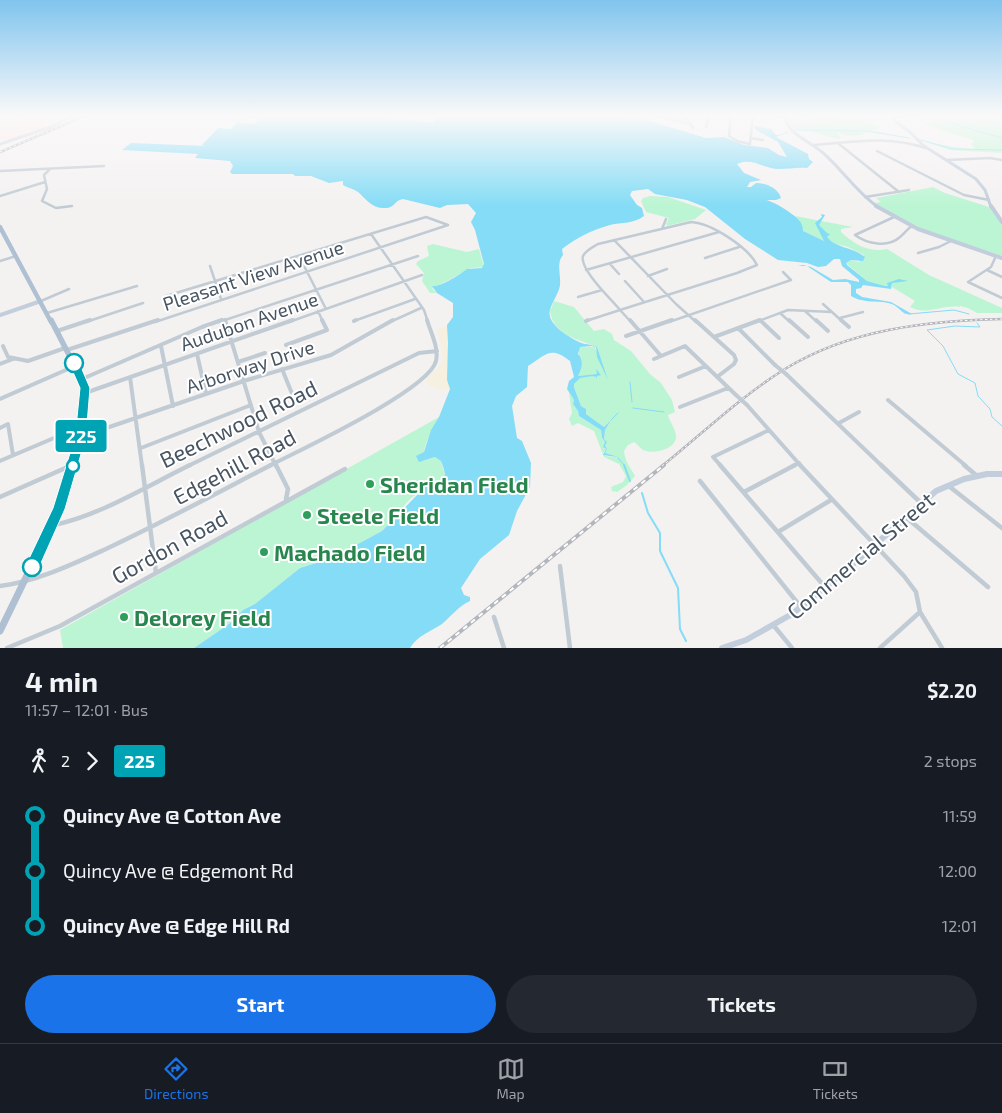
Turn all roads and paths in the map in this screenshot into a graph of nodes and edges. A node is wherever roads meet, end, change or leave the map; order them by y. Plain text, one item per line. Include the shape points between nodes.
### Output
1 (813, 145) edge
2 (840, 145) edge
3 (918, 145) edge
4 (923, 145) edge
5 (928, 149) junction
6 (878, 151) dead end
7 (948, 160) junction
8 (1002, 160) edge
9 (104, 166) dead end
10 (50, 169) junction
11 (0, 171) edge
12 (45, 182) junction
13 (909, 190) dead end
14 (899, 192) junction
15 (0, 196) edge
16 (865, 197) junction
17 (989, 200) junction
18 (72, 206) dead end
19 (894, 217) junction
20 (666, 219) dead end
21 (1002, 222) edge
22 (912, 226) junction
23 (0, 227) edge
24 (662, 229) junction
25 (719, 232) junction
26 (370, 234) junction
27 (614, 240) junction
28 (951, 240) junction
29 (739, 247) junction
30 (380, 248) junction
31 (918, 252) dead end
32 (299, 255) junction
33 (16, 256) junction
34 (418, 256) dead end
35 (996, 256) junction
36 (630, 258) junction
37 (704, 258) dead end
38 (1002, 258) edge
39 (0, 260) edge
40 (392, 264) junction
41 (610, 264) junction
42 (210, 266) dead end
43 (667, 269) dead end
44 (586, 270) junction
45 (986, 270) junction
46 (307, 272) junction
47 (783, 272) dead end
48 (618, 274) dead end
49 (422, 275) dead end
50 (648, 276) junction
51 (1002, 277) edge
52 (215, 281) junction
53 (625, 281) dead end
54 (403, 282) junction
55 (137, 286) dead end
56 (69, 289) dead end
57 (316, 290) junction
58 (602, 290) junction
59 (666, 295) junction
60 (166, 296) dead end
61 (578, 297) dead end
62 (1002, 298) edge
63 (221, 299) junction
64 (415, 299) junction
65 (40, 301) junction
66 (644, 302) junction
67 (143, 304) dead end
68 (823, 304) dead end
69 (422, 308) junction
70 (326, 309) junction
71 (619, 310) junction
72 (805, 311) junction
73 (318, 312) junction
74 (832, 312) junction
75 (863, 312) dead end
76 (47, 313) junction
77 (780, 313) junction
78 (688, 315) junction
79 (0, 316) edge
80 (839, 318) junction
81 (225, 320) junction
82 (760, 320) junction
83 (354, 321) dead end
84 (586, 321) dead end
85 (849, 327) dead end
86 (738, 328) junction
87 (57, 331) junction
88 (828, 331) dead end
89 (639, 332) junction
90 (626, 336) dead end
91 (714, 337) junction
92 (808, 337) dead end
93 (779, 338) dead end
94 (232, 342) junction
95 (286, 345) dead end
96 (4, 346) dead end
97 (161, 346) junction
98 (66, 349) junction
99 (437, 351) junction
100 (265, 353) dead end
101 (197, 354) junction
102 (661, 356) junction
103 (13, 359) junction
104 (654, 359) dead end
105 (238, 362) junction
106 (0, 364) edge
107 (165, 365) junction
108 (75, 366) junction
109 (706, 366) junction
110 (282, 369) junction
111 (130, 377) junction
112 (679, 377) dead end
113 (717, 377) junction
114 (82, 379) junction
115 (244, 381) junction
116 (728, 388) junction
117 (85, 393) junction
118 (206, 394) junction
119 (293, 396) dead end
120 (0, 399) edge
121 (888, 400) dead end
122 (251, 405) junction
123 (173, 406) junction
124 (680, 407) dead end
125 (859, 412) dead end
126 (137, 418) junction
127 (839, 424) junction
128 (82, 426) junction
129 (0, 428) edge
130 (769, 430) junction
131 (259, 432) junction
132 (80, 437) junction
133 (141, 448) junction
134 (13, 455) junction
135 (0, 461) edge
136 (274, 463) junction
137 (799, 463) junction
138 (73, 465) junction
139 (345, 469) dead end
140 (1002, 474) edge
141 (976, 476) junction
142 (700, 481) dead end
143 (948, 485) junction
144 (146, 487) junction
145 (744, 492) junction
146 (0, 497) edge
147 (286, 500) junction
148 (831, 500) junction
149 (922, 504) junction
150 (906, 517) junction
151 (52, 525) junction
152 (151, 528) junction
153 (1002, 528) edge
154 (778, 532) junction
155 (874, 545) junction
156 (560, 566) dead end
157 (156, 573) junction
158 (23, 583) junction
159 (0, 586) edge
160 (825, 587) junction
161 (988, 588) dead end
162 (800, 606) junction
163 (920, 612) junction
164 (494, 617) dead end
165 (774, 626) junction
166 (0, 631) edge
167 (7, 648) edge
168 (504, 648) edge
169 (570, 648) edge
170 (722, 648) edge
171 (792, 648) edge
172 (880, 648) edge
173 (942, 648) edge

1 - 16 street
2 - 14 street
3 - 5 street
4 - 5 street
5 - 7 street
6 - 17 street via 964,195
7 - 8 street
7 - 17 street via 979,182
9 - 10 street
10 - 11 street
10 - 12 street via 44,175
12 - 15 street
12 - 18 street via 44,203 57,208
13 - 14 street
14 - 16 street
16 - 19 street
17 - 21 street
19 - 22 street
19 - 22 street via 855,234 868,242 886,242 898,239 905,229
20 - 24 street
22 - 28 street
23 - 33 main road
24 - 25 street via 695,221
24 - 27 street
25 - 29 street
25 - 36 street
26 - 30 street
26 - 30 street, Pleasant View Avenue via 426,217 448,226
26 - 32 street
27 - 36 street
27 - 44 street via 586,252 583,261
28 - 31 street
28 - 35 street
29 - 37 street
29 - 59 street via 757,265
30 - 40 street
30 - 46 street, Pleasant View Avenue
32 - 46 street
32 - 52 street
33 - 39 street
33 - 65 main road
34 - 40 street
35 - 38 street
35 - 45 street
36 - 41 street
36 - 50 street
40 - 54 street
40 - 57 street
41 - 44 street
41 - 48 street
42 - 52 street
43 - 50 street
44 - 58 street
45 - 51 street
45 - 62 street via 968,282
46 - 57 street
46 - 63 street, Pleasant View Avenue
47 - 78 street via 791,280
49 - 54 street, Audubon Avenue
50 - 59 street
52 - 60 street
52 - 63 street
53 - 66 street
54 - 64 street
54 - 70 street, Audubon Avenue
55 - 76 street
56 - 65 street
57 - 70 street
57 - 81 street
58 - 61 street
58 - 71 street
59 - 66 street
59 - 78 street
63 - 98 street, Pleasant View Avenue
64 - 69 street
64 - 83 street
65 - 76 main road
65 - 79 street
66 - 71 street
67 - 87 street
68 - 74 street
69 - 99 street
69 - 110 street, Arborway Drive via 384,324 330,355
70 - 73 street, Audubon Avenue
71 - 84 street
71 - 89 street
72 - 74 street
72 - 77 street
72 - 88 street
73 - 94 street, Audubon Avenue
73 - 95 street via 327,330
74 - 80 street
75 - 80 street
76 - 87 main road
77 - 82 street
77 - 92 street
78 - 89 street
78 - 91 street
80 - 85 street
81 - 94 street
81 - 97 street
82 - 86 street
82 - 93 street
86 - 91 street
86 - 127 street, bridge
87 - 98 main road
89 - 90 street
89 - 102 street
91 - 113 street via 736,360
94 - 101 street, Audubon Avenue
94 - 105 street
96 - 103 street via 8,357
97 - 107 street
97 - 114 street
98 - 103 street, Pleasant View Avenue via 30,360
98 - 108 main road
99 - 131 street, Beechwood Road via 419,353
99 - 136 street, Edgehill Road via 436,363 399,398
100 - 105 street
101 - 107 street, Audubon Avenue
101 - 118 street
102 - 104 street
102 - 109 street via 685,346
103 - 106 street, Pleasant View Avenue
105 - 115 street
107 - 111 street, Audubon Avenue
107 - 123 street
108 - 114 main road
108 - 120 street
109 - 112 street
109 - 113 street
110 - 115 street, Arborway Drive
110 - 119 street
111 - 117 street, Audubon Avenue
111 - 126 street
113 - 116 street
114 - 117 main road
115 - 118 street, Arborway Drive
115 - 122 street
116 - 124 street
116 - 130 street, bridge
117 - 128 main road
118 - 123 street, Arborway Drive
121 - 141 street
122 - 131 street
122 - 133 street
123 - 126 street, Arborway Drive
125 - 127 street
126 - 132 street, Arborway Drive
126 - 133 street
127 - 149 street
128 - 132 main road
128 - 134 street
129 - 134 street via 8,424
130 - 137 street
130 - 145 street via 713,457
131 - 136 street
131 - 144 street, Beechwood Road
132 - 138 main road
133 - 144 street
134 - 135 street
136 - 147 street via 288,489
136 - 152 street, Edgehill Road
137 - 145 street
137 - 148 street
138 - 146 street
138 - 151 main road
139 - 147 street, Gordon Road
140 - 141 street, Commercial Street
141 - 143 street, Commercial Street
142 - 162 street
143 - 149 street, Commercial Street
143 - 153 street
144 - 151 street, Beechwood Road via 100,509
144 - 152 street
145 - 154 street
147 - 157 street, Gordon Road
148 - 154 street
148 - 155 street
149 - 150 street, Commercial Street
150 - 155 street, Commercial Street
150 - 161 street
151 - 158 main road
152 - 157 street
152 - 158 street, Edgehill Road
154 - 160 street
155 - 160 street, Commercial Street
155 - 163 street via 912,585
156 - 169 street
157 - 167 street, Gordon Road via 60,626
158 - 159 street, Edgehill Road
158 - 166 main road
160 - 162 street, Commercial Street
162 - 165 street, Commercial Street
163 - 172 street
163 - 173 street
164 - 168 street
165 - 170 street, Commercial Street
165 - 171 street

